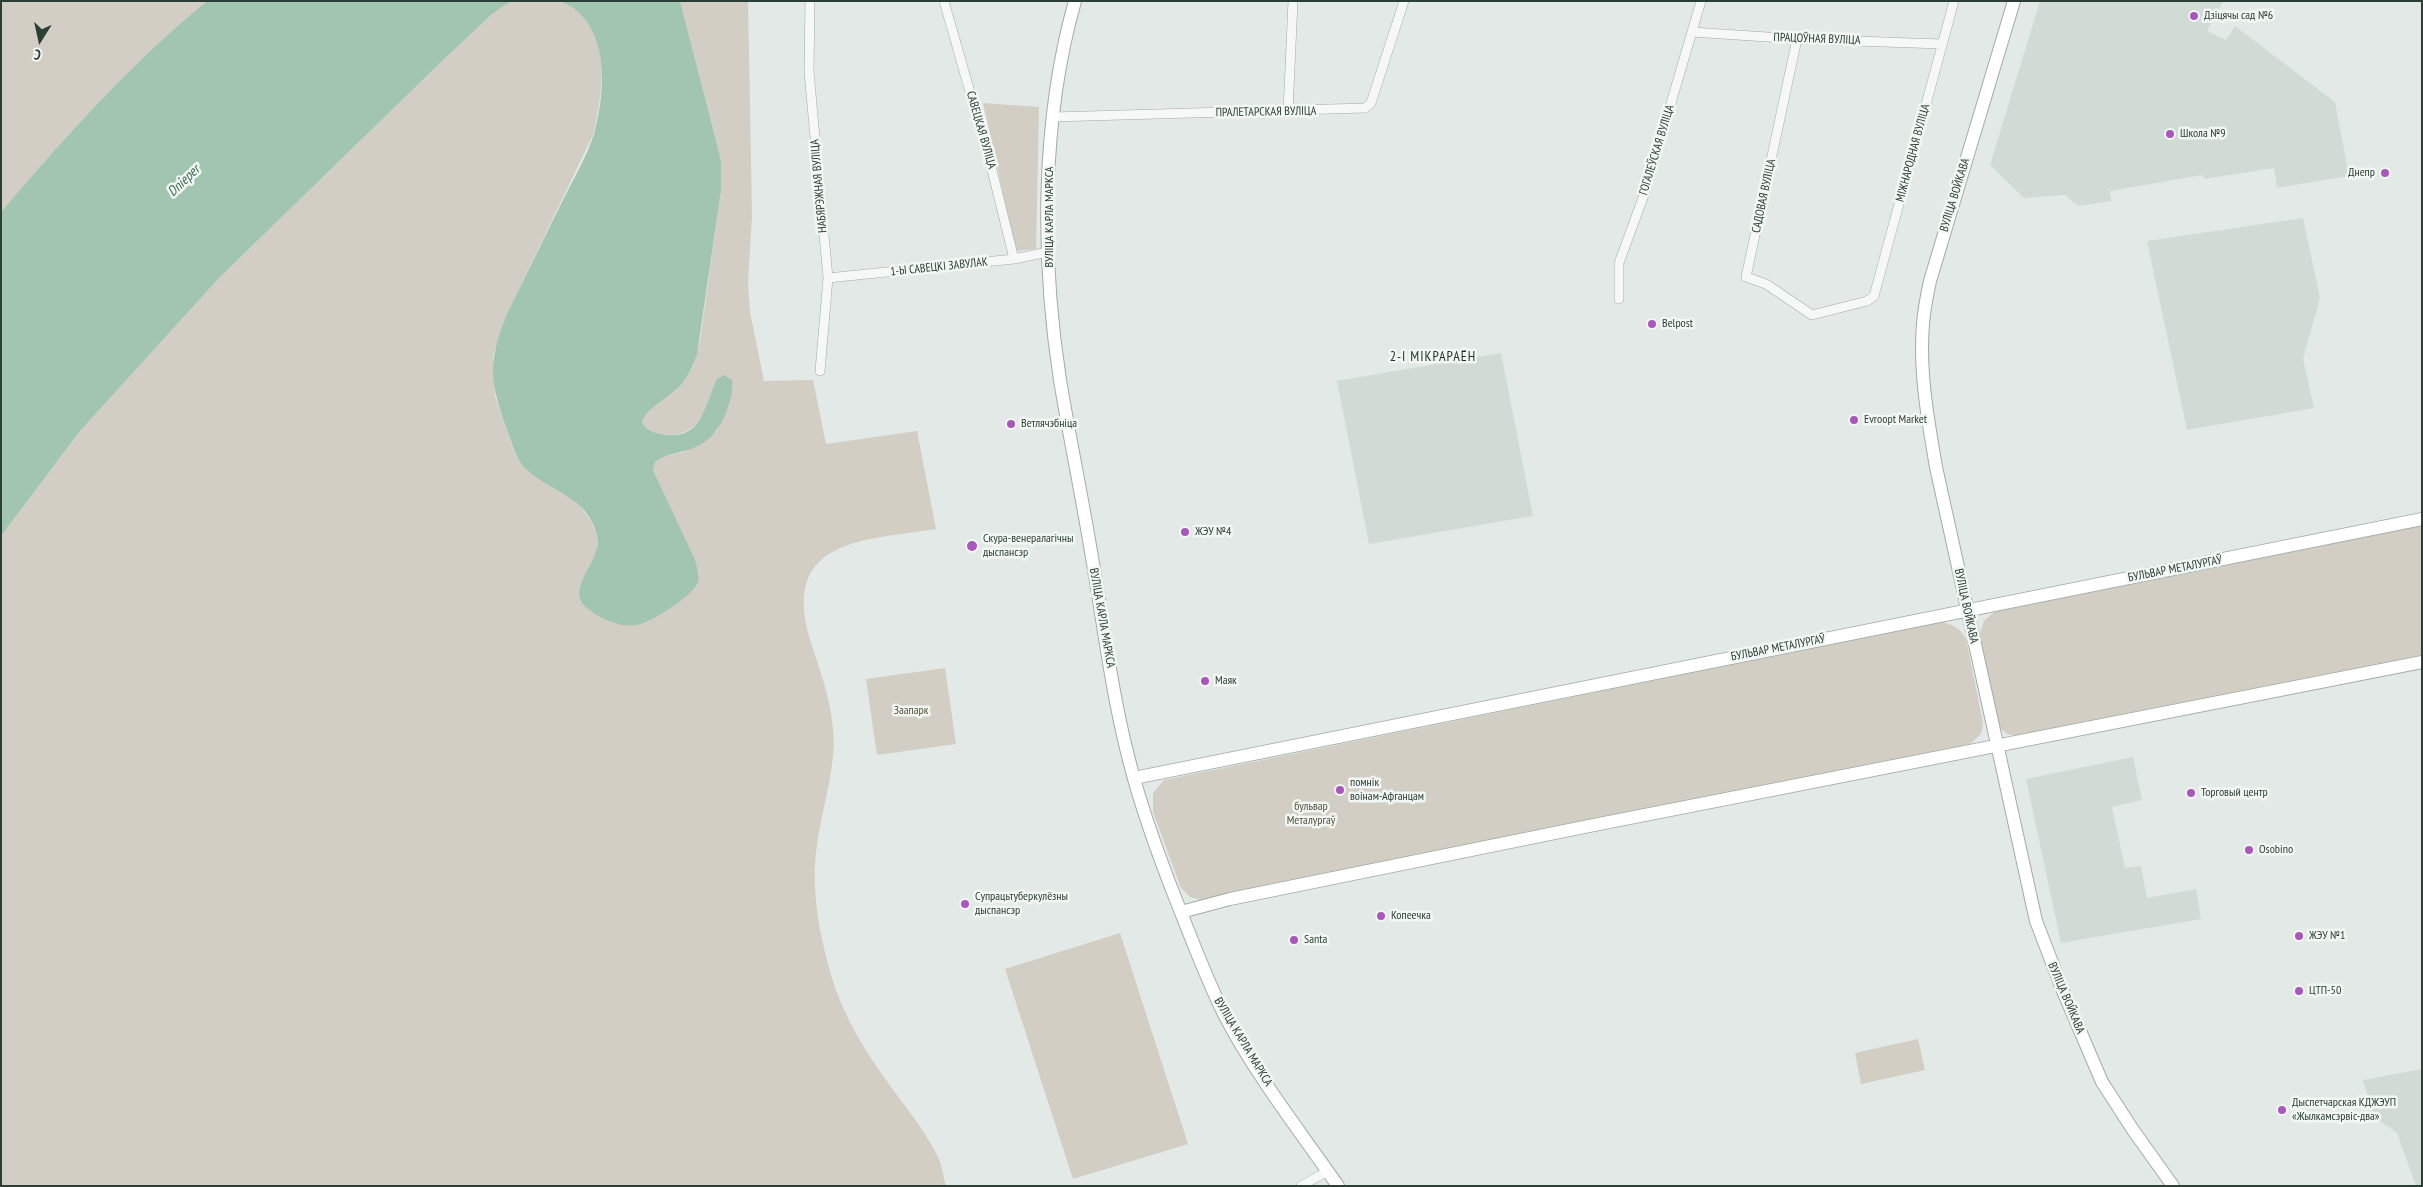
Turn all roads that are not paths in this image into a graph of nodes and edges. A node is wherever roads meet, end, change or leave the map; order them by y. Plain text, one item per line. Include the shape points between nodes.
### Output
1 (810, 1) edge
2 (944, 1) edge
3 (1075, 1) edge
4 (1293, 1) edge
5 (1404, 1) edge
6 (1701, 1) edge
7 (1954, 1) edge
8 (2014, 1) edge
9 (1692, 32) junction
10 (1797, 39) junction
11 (1942, 44) junction
12 (1288, 112) junction
13 (1053, 117) junction
14 (1048, 252) junction
15 (1014, 259) junction
16 (828, 278) junction
17 (1618, 299) dead end
18 (1867, 301) joint
19 (820, 371) dead end
20 (2422, 519) edge
21 (1968, 610) junction
22 (2422, 662) edge
23 (1997, 747) junction
24 (1134, 778) junction
25 (1181, 912) junction
26 (1328, 1171) junction
27 (1301, 1186) edge
28 (1338, 1186) edge
29 (2173, 1186) edge

1 - 16 street, НАБЯРЭЖНАЯ ВУЛІЦА via 809,72
2 - 15 street, САВЕЦКАЯ ВУЛІЦА
3 - 13 main road, ВУЛІЦА КАРЛА МАРКСА via 1066,32
4 - 12 street
5 - 12 street, ПРАЛЕТАРСКАЯ ВУЛІЦА via 1371,104 1357,110
6 - 9 street, ГОГАЛЕЎСКАЯ ВУЛІЦА
7 - 11 street, МІЖНАРОДНАЯ ВУЛІЦА
8 - 21 main road, ВУЛІЦА ВОЙКАВА via 1937,256 1923,322 1922,359 1936,467
9 - 10 street, ПРАЦОЎНАЯ ВУЛІЦА
9 - 17 street, ГОГАЛЕЎСКАЯ ВУЛІЦА via 1644,195 1619,263
10 - 11 street, ПРАЦОЎНАЯ ВУЛІЦА
10 - 18 street, САДОВАЯ ВУЛІЦА via 1746,278 1766,284 1812,315
11 - 18 street, МІЖНАРОДНАЯ ВУЛІЦА via 1874,296
12 - 13 street, ПРАЛЕТАРСКАЯ ВУЛІЦА
13 - 14 main road, ВУЛІЦА КАРЛА МАРКСА via 1048,180
14 - 15 street, 1-Ы САВЕЦКІ ЗАВУЛАК
14 - 24 main road, ВУЛІЦА КАРЛА МАРКСА via 1060,380 1118,713
15 - 16 street, 1-Ы САВЕЦКІ ЗАВУЛАК
16 - 19 street, НАБЯРЭЖНАЯ ВУЛІЦА
20 - 21 main road, БУЛЬВАР МЕТАЛУРГАЎ
21 - 23 main road, ВУЛІЦА ВОЙКАВА
21 - 24 main road, БУЛЬВАР МЕТАЛУРГАЎ
22 - 23 main road
23 - 25 main road via 1594,825
23 - 29 main road, ВУЛІЦА ВОЙКАВА via 2036,921 2063,991 2102,1082
24 - 25 main road, ВУЛІЦА КАРЛА МАРКСА
25 - 26 main road, ВУЛІЦА КАРЛА МАРКСА via 1225,1016
26 - 27 street
26 - 28 main road, ВУЛІЦА КАРЛА МАРКСА

